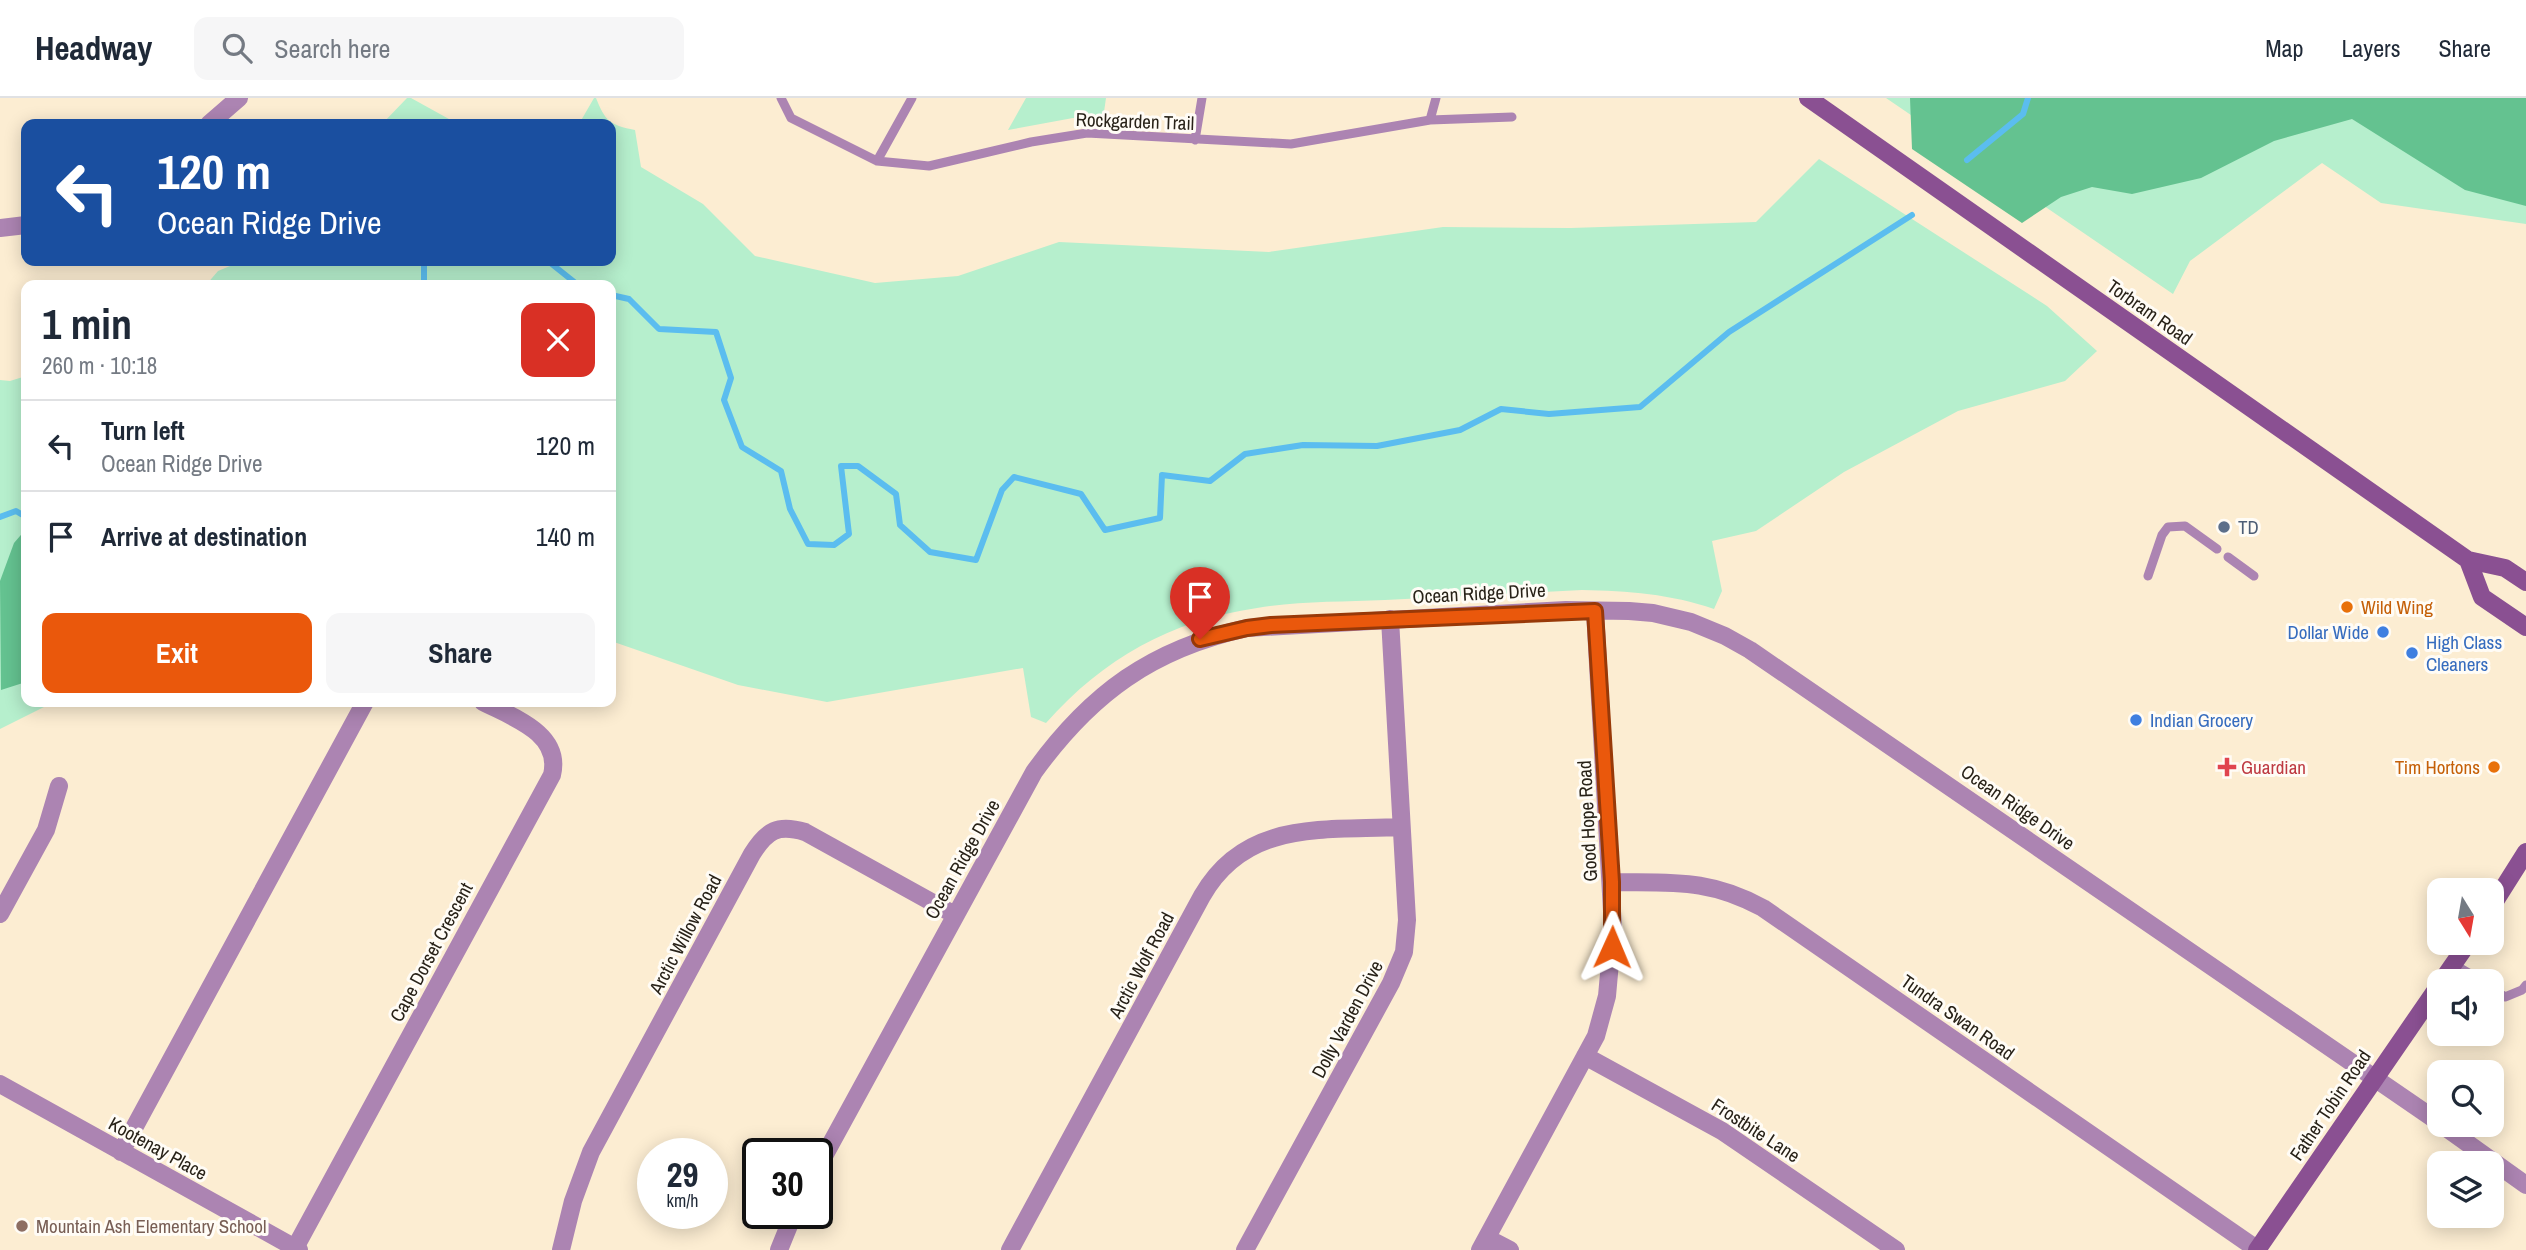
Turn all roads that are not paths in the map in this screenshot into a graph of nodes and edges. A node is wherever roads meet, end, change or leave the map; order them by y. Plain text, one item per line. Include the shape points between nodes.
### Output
1 (780, 98) edge
2 (912, 98) edge
3 (1202, 98) edge
4 (1436, 98) edge
5 (1808, 98) edge
6 (234, 100) edge
7 (1512, 117) dead end
8 (214, 119) edge
9 (1430, 120) junction
10 (1195, 140) junction
11 (877, 161) junction
12 (21, 226) edge
13 (0, 228) edge
14 (2217, 549) dead end
15 (2228, 557) dead end
16 (2468, 560) junction
17 (2148, 576) dead end
18 (2254, 576) dead end
19 (2526, 582) edge
20 (1595, 611) junction
21 (1390, 619) junction
22 (2526, 626) edge
23 (362, 707) edge
24 (492, 707) edge
25 (59, 786) dead end
26 (1401, 827) junction
27 (2526, 852) edge
28 (1612, 882) junction
29 (2504, 887) edge
30 (0, 914) edge
31 (955, 915) junction
32 (2459, 956) edge
33 (2453, 964) junction
34 (2450, 969) edge
35 (2462, 969) edge
36 (2526, 985) edge
37 (2504, 996) edge
38 (2427, 1002) edge
39 (1586, 1056) junction
40 (2374, 1078) junction
41 (0, 1084) edge
42 (2427, 1114) edge
43 (2459, 1137) edge
44 (833, 1140) edge
45 (121, 1152) junction
46 (2526, 1185) edge
47 (788, 1229) edge
48 (1483, 1244) edge
49 (297, 1249) edge
50 (561, 1250) edge
51 (779, 1250) edge
52 (1010, 1250) edge
53 (1245, 1250) edge
54 (1510, 1250) edge
55 (1896, 1250) edge
56 (2257, 1250) edge

1 - 11 lane, Rockgarden Trail via 791,118
2 - 11 lane
3 - 10 lane
4 - 9 lane
5 - 16 main road, Torbram Road
6 - 8 street
7 - 9 lane, Rockgarden Trail
9 - 10 lane, Rockgarden Trail via 1291,144
10 - 11 lane, Rockgarden Trail via 1087,133 929,166
12 - 13 street
14 - 17 lane via 2185,526 2168,527
15 - 18 lane
16 - 19 main road, Torbram Road via 2505,568
16 - 22 main road via 2482,597
20 - 21 street, Ocean Ridge Drive
20 - 28 street, Good Hope Road
20 - 40 street, Ocean Ridge Drive via 1671,616 1750,650
21 - 26 street, Dolly Varden Drive
21 - 31 street, Ocean Ridge Drive via 1247,628 1200,639 1135,672 1090,706 1050,750
23 - 45 street
24 - 49 street, Cape Dorset Crescent via 534,729 547,742 553,755 552,775
25 - 30 street via 46,830
26 - 52 street, Arctic Wolf Road via 1278,835 1247,848 1220,870
26 - 53 street, Dolly Varden Drive via 1407,920 1399,968
27 - 29 main road
28 - 39 street, Good Hope Road via 1614,929 1607,996
28 - 56 street, Tundra Swan Road via 1698,883 1763,908
31 - 44 street, Ocean Ridge Drive
31 - 50 street, Arctic Willow Road via 805,832 777,829 765,835 591,1152
32 - 33 main road, Father Tobin Road
33 - 34 main road, Father Tobin Road
33 - 35 lane
36 - 37 lane
38 - 40 main road, Father Tobin Road
39 - 48 street, Good Hope Road
39 - 55 street, Frostbite Lane via 1722,1131
40 - 42 street, Ocean Ridge Drive
40 - 56 main road, Father Tobin Road
41 - 45 street, Kootenay Place
43 - 46 street, Ocean Ridge Drive
45 - 49 street, Kootenay Place
47 - 51 street
48 - 54 street

